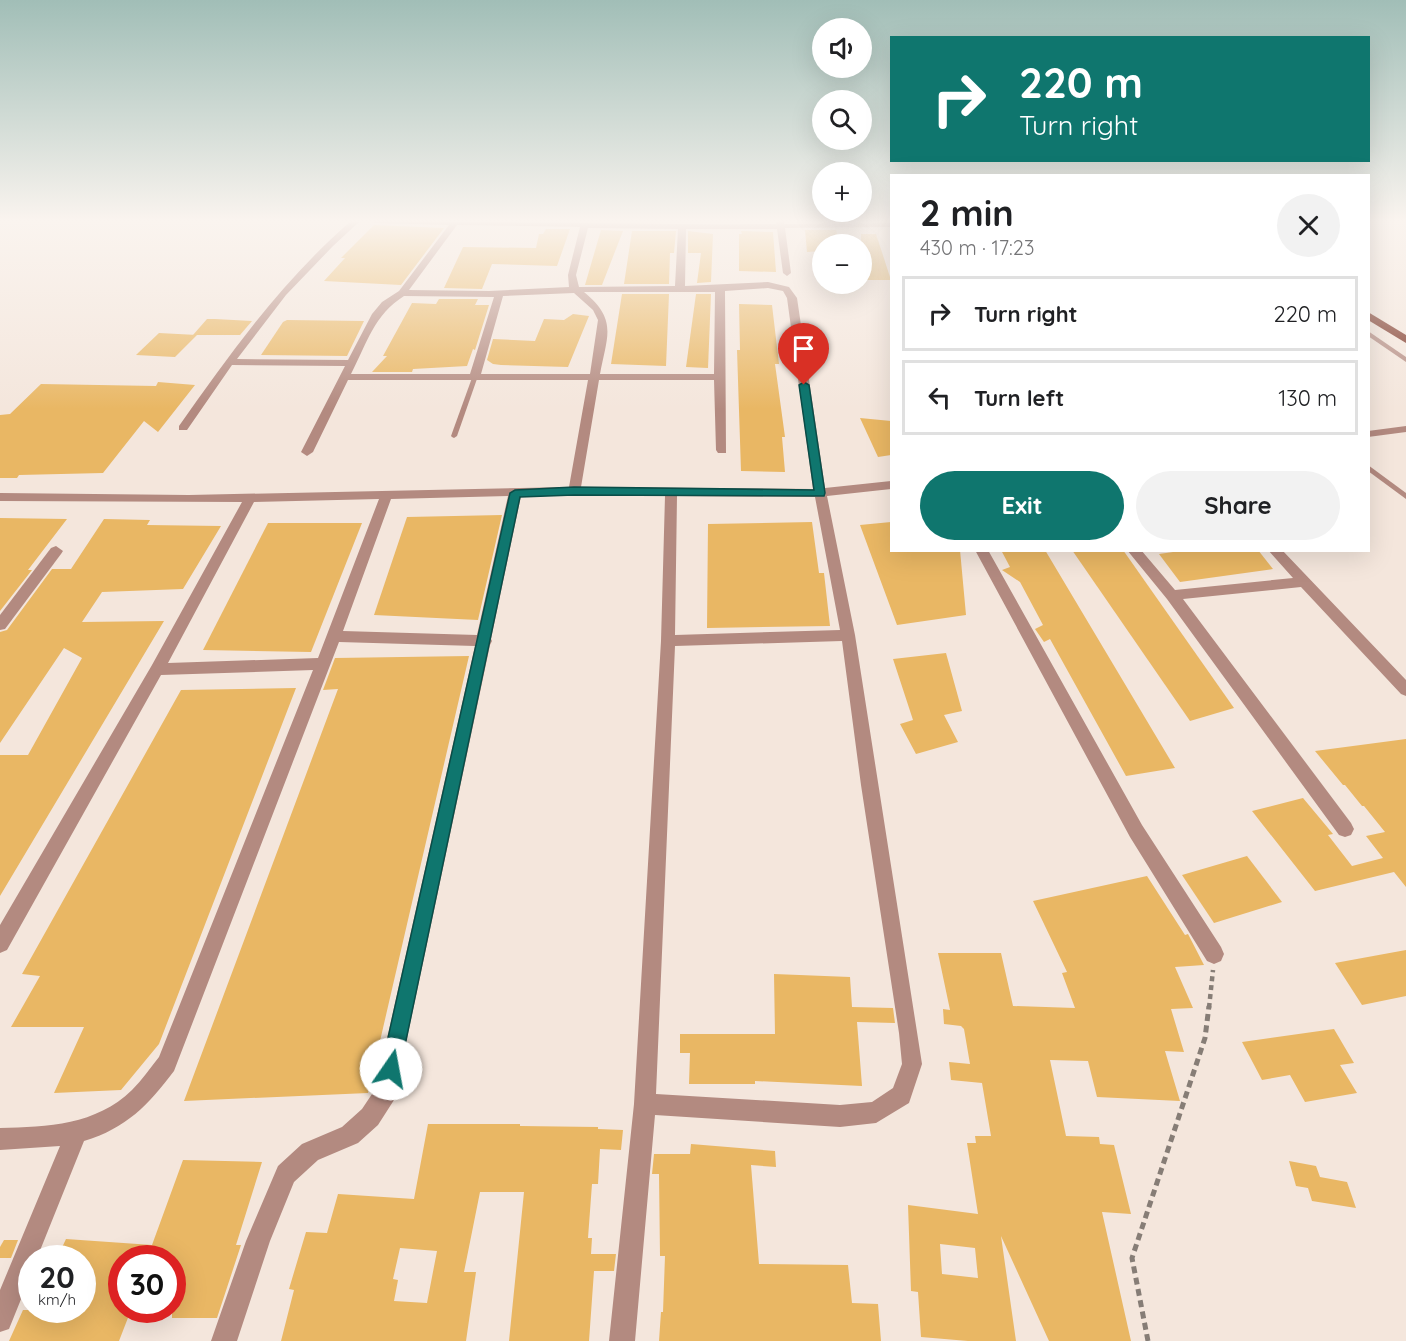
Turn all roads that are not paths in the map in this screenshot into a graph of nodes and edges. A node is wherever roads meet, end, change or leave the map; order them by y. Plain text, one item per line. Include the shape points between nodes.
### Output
1 (289, 284) edge
2 (409, 284) edge
3 (572, 284) edge
4 (680, 284) edge
5 (680, 288) junction
6 (720, 289) junction
7 (576, 290) junction
8 (402, 293) junction
9 (499, 294) junction
10 (1370, 316) edge
11 (1370, 334) edge
12 (1406, 340) edge
13 (1406, 360) edge
14 (229, 362) junction
15 (351, 363) junction
16 (594, 375) junction
17 (475, 376) junction
18 (345, 377) junction
19 (719, 377) junction
20 (183, 428) dead end
21 (1406, 429) edge
22 (1370, 434) edge
23 (454, 436) dead end
24 (722, 450) dead end
25 (307, 452) dead end
26 (1370, 470) edge
27 (890, 485) edge
28 (574, 491) junction
29 (670, 492) junction
30 (515, 493) junction
31 (820, 493) junction
32 (386, 496) junction
33 (0, 497) edge
34 (1406, 497) edge
35 (250, 498) junction
36 (56, 551) dead end
37 (982, 552) edge
38 (1135, 552) edge
39 (1276, 552) edge
40 (1305, 582) junction
41 (1172, 595) junction
42 (0, 625) edge
43 (848, 635) junction
44 (334, 636) junction
45 (485, 641) junction
46 (668, 641) junction
47 (323, 664) junction
48 (157, 669) junction
49 (1406, 690) edge
50 (1345, 829) dead end
51 (0, 943) edge
52 (1214, 954) road end
53 (645, 1104) junction
54 (76, 1134) junction
55 (0, 1139) edge
56 (0, 1320) edge
57 (224, 1341) edge
58 (622, 1341) edge

1 - 14 street
2 - 8 street
3 - 7 street
4 - 5 street
5 - 6 street
5 - 7 street
6 - 19 street
6 - 31 street via 768,285 789,291
7 - 9 street
7 - 16 street via 592,302 603,320
8 - 9 street
8 - 15 street via 385,303 375,316
9 - 17 street
10 - 12 highway
11 - 13 lane
14 - 15 street
14 - 20 street
15 - 18 street
16 - 17 street
16 - 19 street
16 - 28 street
17 - 18 street
17 - 23 lane
18 - 25 street
19 - 24 street
21 - 22 street
26 - 34 lane
27 - 31 street
28 - 29 street
28 - 30 street
29 - 31 street
29 - 46 street
30 - 32 street
30 - 45 street
31 - 43 street
32 - 35 street
32 - 44 street
33 - 35 street
35 - 48 street
36 - 42 street
37 - 52 street via 1136,831
38 - 41 street
39 - 40 street
40 - 41 street
40 - 49 street
41 - 50 street
43 - 46 street
43 - 53 street via 909,1033 912,1064 901,1095 876,1112 840,1116
44 - 45 street
44 - 47 street
45 - 57 street via 386,1092 370,1117 350,1135 310,1152 286,1174
46 - 53 street
47 - 48 street
47 - 54 street via 167,1064 138,1098 113,1117
48 - 51 street
53 - 58 street
54 - 55 street
54 - 56 street

